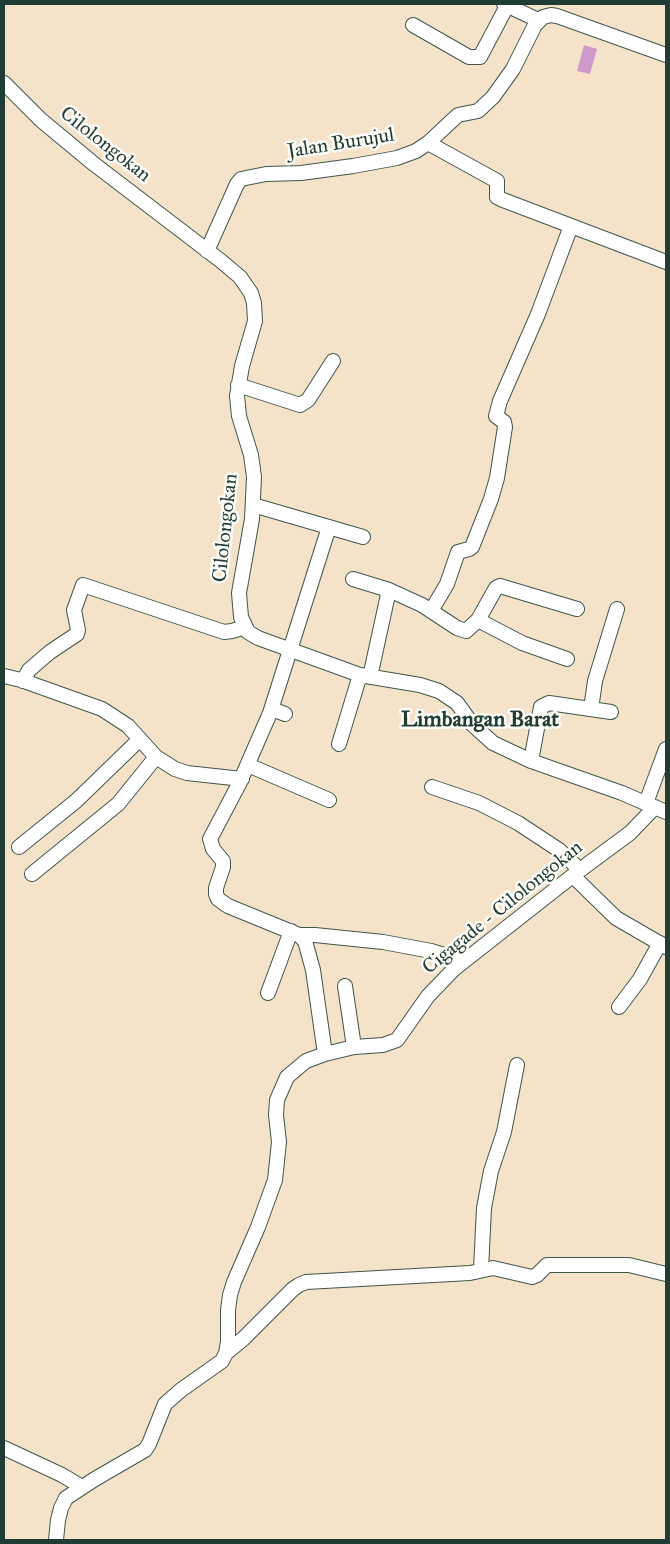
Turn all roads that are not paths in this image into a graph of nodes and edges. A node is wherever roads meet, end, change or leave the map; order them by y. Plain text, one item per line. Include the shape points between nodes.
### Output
1 (506, 5) edge
2 (538, 20) junction
3 (413, 25) dead end
4 (666, 55) edge
5 (4, 83) edge
6 (428, 144) junction
7 (571, 226) junction
8 (207, 251) junction
9 (666, 262) edge
10 (333, 361) dead end
11 (238, 385) junction
12 (253, 505) junction
13 (329, 528) junction
14 (363, 537) dead end
15 (353, 579) dead end
16 (389, 590) junction
17 (577, 609) dead end
18 (431, 610) junction
19 (617, 610) dead end
20 (478, 620) junction
21 (245, 627) junction
22 (291, 650) junction
23 (567, 659) dead end
24 (4, 676) edge
25 (365, 676) junction
26 (22, 681) junction
27 (590, 709) junction
28 (611, 712) dead end
29 (140, 739) junction
30 (339, 744) dead end
31 (666, 749) edge
32 (156, 757) junction
33 (531, 760) junction
34 (248, 765) junction
35 (242, 779) junction
36 (432, 787) dead end
37 (328, 800) dead end
38 (656, 807) edge
39 (19, 847) dead end
40 (577, 873) junction
41 (32, 874) dead end
42 (295, 933) junction
43 (663, 945) edge
44 (463, 961) junction
45 (345, 986) dead end
46 (268, 993) dead end
47 (619, 1007) dead end
48 (354, 1047) junction
49 (326, 1054) junction
50 (517, 1065) dead end
51 (481, 1270) junction
52 (666, 1274) edge
53 (226, 1353) junction
54 (4, 1448) edge
55 (82, 1487) junction
56 (56, 1540) edge

1 - 2 street
1 - 3 street via 480,57 469,57
2 - 4 street via 557,16
2 - 6 street, Jalan Burujul via 513,69 493,97 478,111 458,115
5 - 8 street, Cilolongokan via 56,133
6 - 7 street via 497,181 499,199
6 - 8 street, Jalan Burujul via 397,158 354,166 244,177 239,180
7 - 9 street
7 - 18 street via 538,314 500,401 496,416 504,422 505,428 491,499 472,547 458,552 449,580
8 - 11 street, Cilolongokan via 246,284 254,303 255,320
10 - 11 street via 308,400 300,405
11 - 12 street, Cilolongokan via 238,416 253,466
12 - 13 street
12 - 21 street, Cilolongokan via 239,593
13 - 14 street
13 - 22 street
15 - 16 street
16 - 18 street
16 - 25 street
17 - 20 street via 500,586
18 - 20 street via 466,631
19 - 27 street
20 - 23 street via 522,643
21 - 22 street via 258,638
21 - 26 street via 224,632 83,585 74,610 77,634 31,668
22 - 25 street
22 - 34 street via 278,711
24 - 26 street
25 - 30 street
25 - 33 street via 438,691 457,703 472,724 493,743
26 - 29 street via 102,709 128,726
27 - 28 street
27 - 33 street via 549,703 541,706
29 - 32 street
29 - 39 street via 76,801
31 - 38 street
32 - 35 street via 175,770
32 - 41 street via 114,808
33 - 38 street
34 - 35 street
34 - 37 street
35 - 42 street via 210,839 223,864 216,894 228,906
36 - 40 street via 479,802 518,823 559,850
38 - 40 street, Cigagade - Cilolongokan via 630,833
40 - 43 street via 616,918
40 - 44 street, Cigagade - Cilolongokan
42 - 44 street via 383,942
42 - 46 street
42 - 49 street via 305,941 313,970
43 - 47 street
44 - 48 street, Cigagade - Cilolongokan via 428,996 396,1040 383,1046
45 - 48 street
48 - 49 street, Cigagade - Cilolongokan
49 - 53 street, Cigagade - Cilolongokan via 306,1061 293,1071 277,1100 279,1142 275,1180 230,1295
50 - 51 street via 484,1208
51 - 52 street via 498,1269 532,1277 547,1265 622,1264
51 - 53 street via 306,1282
53 - 55 street via 222,1361 165,1404 145,1450
54 - 55 street
55 - 56 street via 66,1498 61,1508

